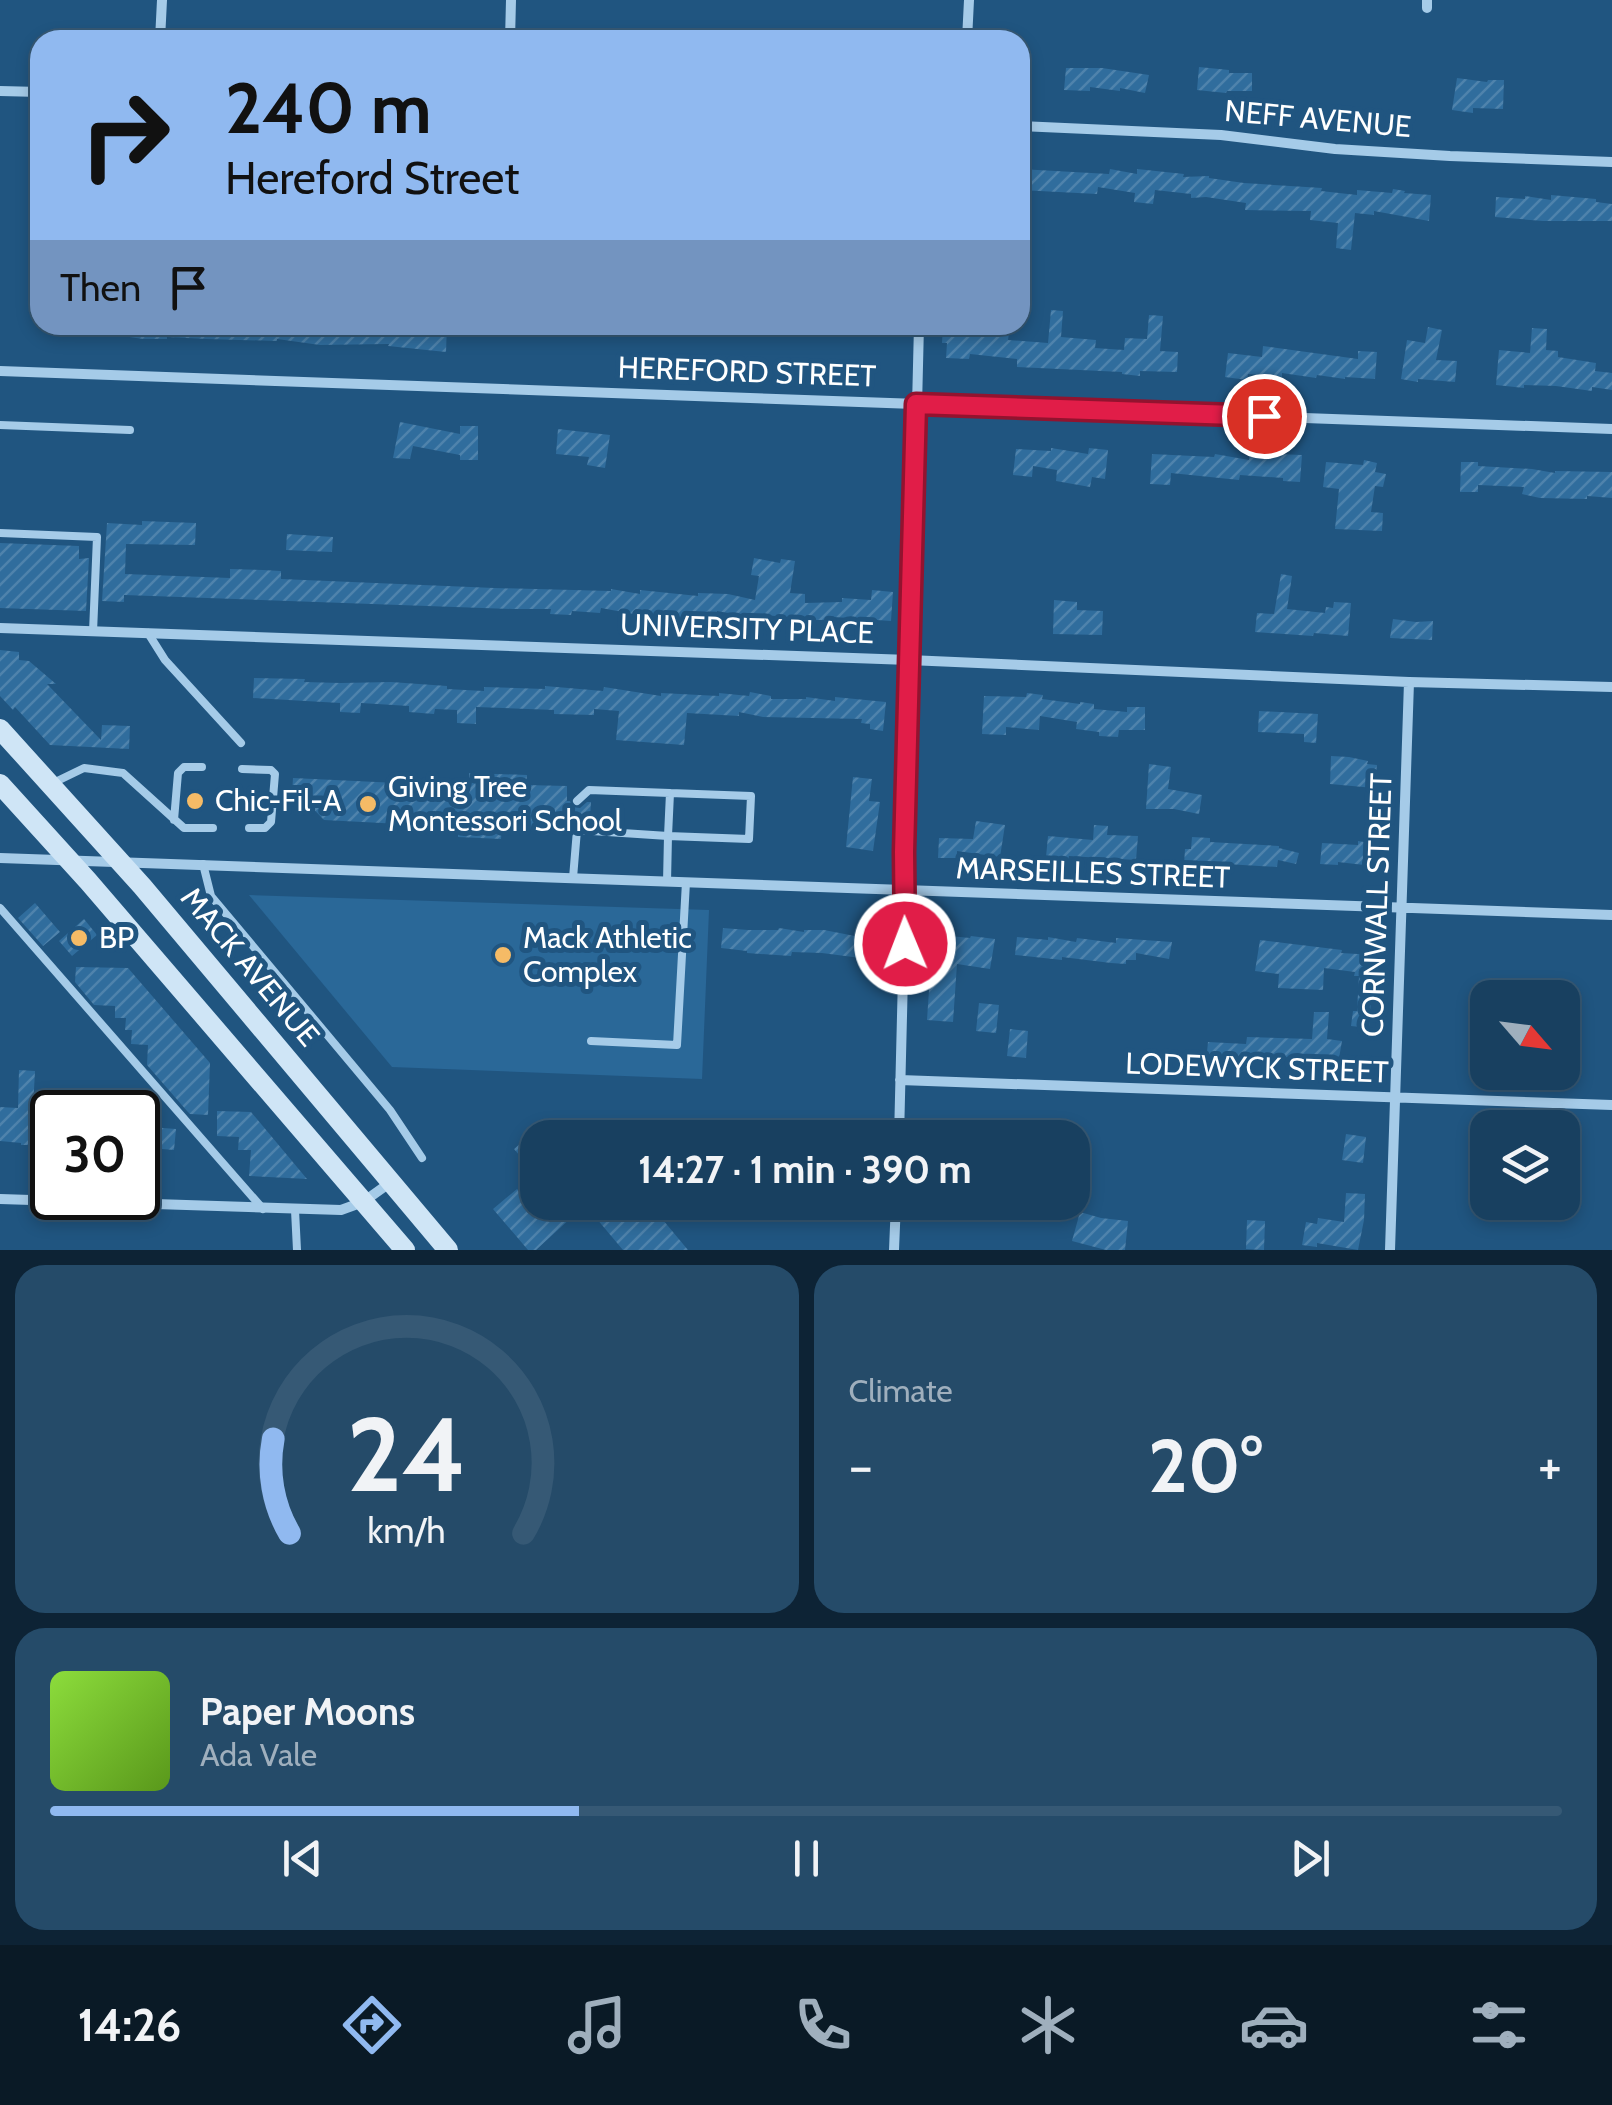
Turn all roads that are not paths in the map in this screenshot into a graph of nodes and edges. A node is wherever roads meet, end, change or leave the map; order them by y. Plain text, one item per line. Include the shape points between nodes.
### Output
1 (162, 0) edge
2 (512, 0) edge
3 (968, 0) edge
4 (160, 30) edge
5 (510, 30) edge
6 (967, 30) edge
7 (0, 91) edge
8 (30, 92) edge
9 (1030, 126) edge
10 (1612, 162) edge
11 (919, 335) edge
12 (0, 371) edge
13 (916, 404) junction
14 (0, 426) edge
15 (1612, 429) edge
16 (130, 430) dead end
17 (0, 533) edge
18 (0, 628) edge
19 (93, 632) junction
20 (148, 634) junction
21 (909, 660) junction
22 (1409, 682) junction
23 (1612, 687) edge
24 (0, 730) edge
25 (241, 743) dead end
26 (202, 767) dead end
27 (242, 769) dead end
28 (0, 784) edge
29 (51, 784) junction
30 (670, 793) junction
31 (576, 801) dead end
32 (576, 817) dead end
33 (174, 820) junction
34 (213, 828) dead end
35 (248, 828) dead end
36 (576, 830) junction
37 (668, 836) junction
38 (0, 858) edge
39 (68, 859) junction
40 (120, 861) junction
41 (203, 864) junction
42 (574, 878) junction
43 (667, 882) junction
44 (686, 882) junction
45 (904, 891) junction
46 (0, 908) edge
47 (1402, 908) junction
48 (1612, 916) edge
49 (591, 1041) dead end
50 (900, 1080) junction
51 (1396, 1098) junction
52 (1612, 1105) edge
53 (899, 1120) edge
54 (422, 1158) dead end
55 (392, 1182) junction
56 (0, 1199) edge
57 (364, 1202) junction
58 (263, 1208) junction
59 (295, 1210) junction
60 (895, 1220) edge
61 (296, 1250) edge
62 (405, 1250) edge
63 (448, 1250) edge
64 (894, 1250) edge
65 (1390, 1250) edge

1 - 4 street
2 - 5 street
3 - 6 street
7 - 8 street
9 - 10 street, NEFF AVENUE
11 - 13 street
12 - 13 street, HEREFORD STREET
13 - 15 street, HEREFORD STREET
13 - 21 street
14 - 16 lane
17 - 19 lane via 96,537
18 - 19 street, UNIVERSITY PLACE
19 - 20 street, UNIVERSITY PLACE
20 - 21 street, UNIVERSITY PLACE
20 - 25 lane
21 - 22 street, UNIVERSITY PLACE
21 - 45 street
22 - 23 street, UNIVERSITY PLACE
22 - 47 street, CORNWALL STREET
24 - 29 main road, MACK AVENUE
26 - 33 lane via 178,772
27 - 35 lane via 275,774 271,822
28 - 39 main road
29 - 33 lane via 84,768 123,773
29 - 40 main road, MACK AVENUE
30 - 31 lane via 589,790
30 - 37 lane
30 - 37 lane via 752,796 749,839
32 - 36 lane
33 - 34 lane via 184,828
36 - 37 lane
36 - 42 lane
37 - 43 lane
38 - 39 street, MARSEILLES STREET
39 - 40 street, MARSEILLES STREET
39 - 57 main road
40 - 41 street, MARSEILLES STREET
40 - 55 main road, MACK AVENUE
41 - 42 street, MARSEILLES STREET
41 - 54 lane via 211,896 390,1110
42 - 43 street, MARSEILLES STREET
43 - 44 street, MARSEILLES STREET
44 - 45 street, MARSEILLES STREET
44 - 49 lane via 678,1045
45 - 47 street, MARSEILLES STREET
45 - 50 street
46 - 58 lane
47 - 48 street, MARSEILLES STREET
47 - 51 street, CORNWALL STREET
50 - 51 street, LODEWYCK STREET
50 - 53 street
51 - 52 street, LODEWYCK STREET
51 - 65 street, CORNWALL STREET
55 - 57 street
55 - 63 main road, MACK AVENUE
56 - 58 street
57 - 59 street via 341,1210
57 - 62 main road
58 - 59 street
59 - 61 lane
60 - 64 street

